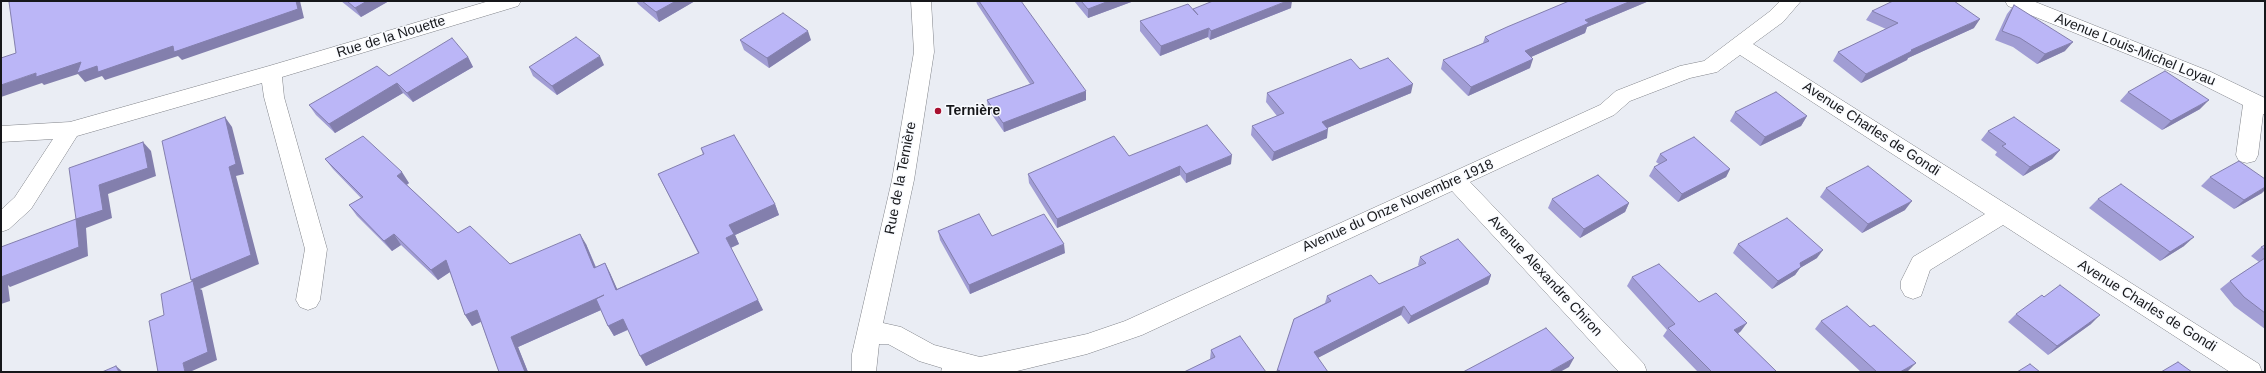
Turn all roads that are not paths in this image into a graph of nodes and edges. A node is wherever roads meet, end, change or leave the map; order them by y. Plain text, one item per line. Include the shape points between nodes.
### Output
1 (511, 1) edge
2 (921, 1) edge
3 (1791, 1) edge
4 (2015, 1) edge
5 (465, 8) edge
6 (1738, 44) junction
7 (271, 73) junction
8 (2260, 105) edge
9 (70, 130) junction
10 (1, 134) edge
11 (2247, 155) dead end
12 (1455, 180) junction
13 (2003, 214) junction
14 (1, 223) edge
15 (1913, 290) dead end
16 (308, 300) dead end
17 (863, 358) edge
18 (982, 367) junction
19 (953, 372) edge
20 (1635, 372) edge
21 (2250, 372) edge

1 - 5 street, Rue de la Nouette
2 - 17 street, Rue de la Ternière via 924,52 903,180
3 - 6 street, Avenue du Onze Novembre 1918 via 1776,17
4 - 8 street, Avenue Louis-Michel Loyau via 2204,77
5 - 7 street, Rue de la Nouette
6 - 12 street, Avenue du Onze Novembre 1918 via 1710,67 1687,71 1624,96 1607,110
6 - 13 street, Avenue Charles de Gondi
7 - 9 street, Rue de la Nouette
7 - 16 street via 274,97 316,249
8 - 11 street, Avenue Louis-Michel Loyau
9 - 10 street, Rue de la Nouette
9 - 14 street via 23,203
12 - 18 street, Avenue du Onze Novembre 1918 via 1133,328 1087,344
12 - 20 street, Avenue Alexandre Chiron
13 - 15 street via 1921,264 1913,282
13 - 21 street, Avenue Charles de Gondi
17 - 18 street, Avenue du Onze Novembre 1918 via 892,334 928,354
18 - 19 street, Avenue du Onze Novembre 1918

